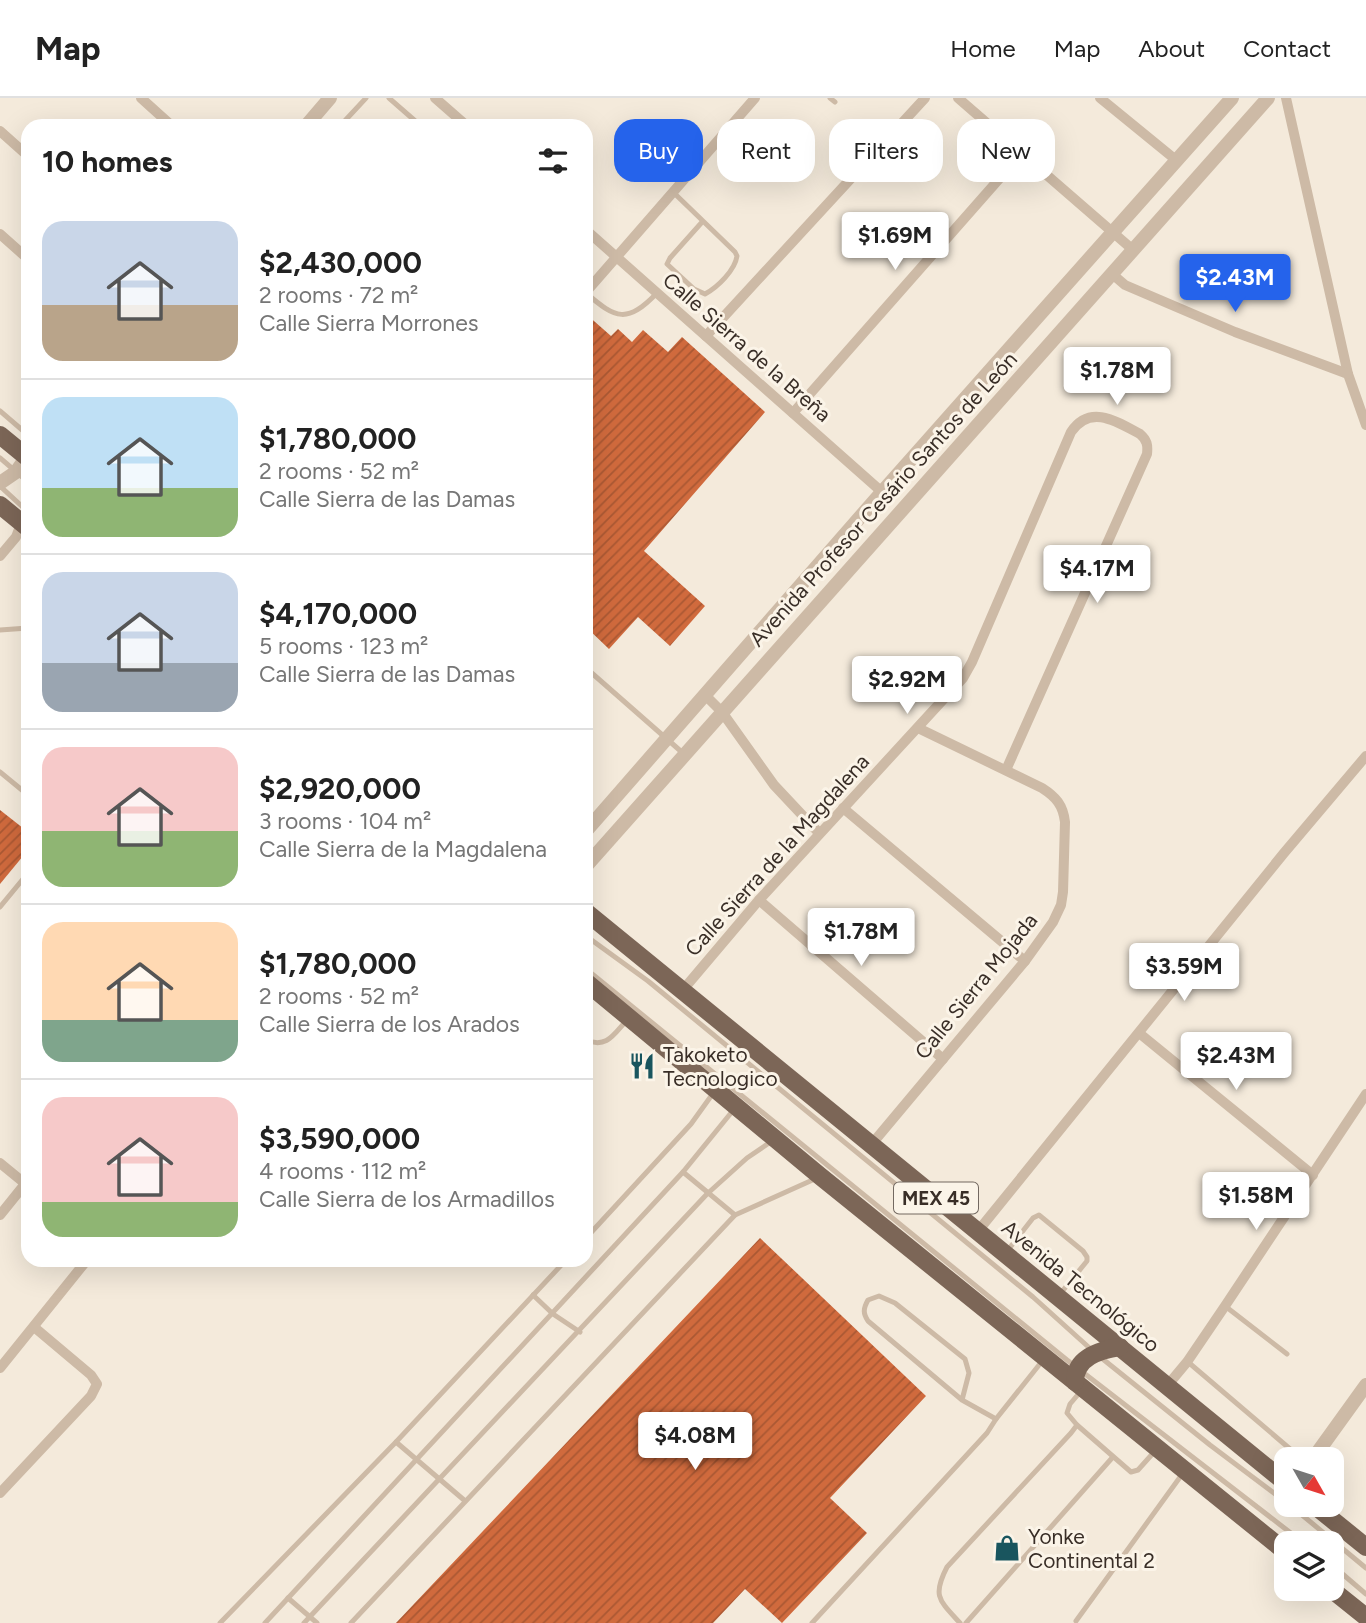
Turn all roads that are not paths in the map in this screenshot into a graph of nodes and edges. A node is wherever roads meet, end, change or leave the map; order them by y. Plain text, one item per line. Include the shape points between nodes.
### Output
1 (141, 98) edge
2 (330, 98) edge
3 (366, 98) edge
4 (389, 98) edge
5 (435, 98) edge
6 (755, 98) edge
7 (925, 98) edge
8 (1100, 98) edge
9 (1232, 98) edge
10 (1269, 98) edge
11 (1286, 98) edge
12 (966, 100) edge
13 (164, 119) edge
14 (312, 119) edge
15 (346, 119) edge
16 (414, 119) edge
17 (459, 119) edge
18 (986, 119) edge
19 (0, 131) edge
20 (21, 150) edge
21 (1176, 160) junction
22 (996, 182) edge
23 (1055, 182) edge
24 (673, 192) junction
25 (703, 222) junction
26 (1114, 233) junction
27 (0, 234) edge
28 (593, 236) edge
29 (1132, 249) junction
30 (21, 253) edge
31 (616, 257) junction
32 (1111, 273) junction
33 (593, 284) edge
34 (657, 293) junction
35 (593, 298) edge
36 (706, 336) junction
37 (1348, 374) junction
38 (0, 411) edge
39 (793, 413) junction
40 (1366, 425) edge
41 (21, 429) edge
42 (0, 435) edge
43 (21, 452) edge
44 (0, 458) edge
45 (21, 466) edge
46 (16, 472) junction
47 (21, 476) edge
48 (0, 484) edge
49 (881, 492) junction
50 (0, 505) edge
51 (21, 509) edge
52 (21, 514) edge
53 (21, 527) edge
54 (0, 556) edge
55 (21, 628) edge
56 (0, 630) edge
57 (593, 674) edge
58 (705, 695) junction
59 (722, 712) junction
60 (918, 728) junction
61 (666, 739) junction
62 (684, 754) junction
63 (1366, 756) edge
64 (1006, 770) junction
65 (0, 772) edge
66 (21, 789) edge
67 (843, 808) junction
68 (593, 823) edge
69 (819, 833) junction
70 (593, 858) edge
71 (21, 882) edge
72 (759, 901) junction
73 (0, 907) edge
74 (593, 918) edge
75 (593, 941) edge
76 (1025, 961) junction
77 (593, 975) edge
78 (593, 988) edge
79 (681, 991) junction
80 (629, 1017) junction
81 (1139, 1033) junction
82 (593, 1042) edge
83 (943, 1059) junction
84 (716, 1089) junction
85 (1366, 1094) edge
86 (736, 1107) junction
87 (775, 1139) junction
88 (871, 1145) junction
89 (0, 1163) edge
90 (682, 1172) junction
91 (1313, 1175) junction
92 (820, 1177) junction
93 (21, 1180) edge
94 (21, 1192) edge
95 (708, 1194) junction
96 (0, 1215) edge
97 (735, 1215) junction
98 (593, 1230) edge
99 (978, 1231) junction
100 (1005, 1253) junction
101 (81, 1267) edge
102 (560, 1267) edge
103 (533, 1296) junction
104 (1058, 1296) junction
105 (1226, 1306) junction
106 (553, 1314) junction
107 (34, 1327) junction
108 (580, 1332) junction
109 (1120, 1347) junction
110 (1094, 1352) junction
111 (1287, 1354) dead end
112 (1045, 1358) junction
113 (1187, 1362) junction
114 (0, 1368) edge
115 (1079, 1380) junction
116 (1366, 1385) edge
117 (1167, 1386) junction
118 (962, 1400) junction
119 (996, 1419) junction
120 (1077, 1425) junction
121 (396, 1442) junction
122 (1288, 1447) edge
123 (1321, 1447) edge
124 (1157, 1448) junction
125 (1112, 1458) junction
126 (416, 1459) junction
127 (1185, 1470) junction
128 (1274, 1473) edge
129 (440, 1480) junction
130 (0, 1493) edge
131 (1274, 1493) edge
132 (464, 1500) junction
133 (1304, 1517) edge
134 (1329, 1517) edge
135 (1287, 1531) edge
136 (1274, 1542) edge
137 (1366, 1547) edge
138 (1366, 1568) edge
139 (1344, 1581) edge
140 (1344, 1596) edge
141 (288, 1598) junction
142 (1364, 1607) edge
143 (310, 1617) junction
144 (1076, 1621) dead end
145 (220, 1623) edge
146 (265, 1623) edge
147 (304, 1623) edge
148 (317, 1623) edge
149 (351, 1623) edge
150 (812, 1623) edge
151 (960, 1623) edge
152 (967, 1623) edge

1 - 13 street
2 - 14 street
3 - 15 lane
4 - 16 lane
5 - 17 street
6 - 24 street
7 - 36 street
8 - 21 street
9 - 21 street, Avenida Profesor Cesário Santos de León
10 - 29 street, Avenida Profesor Cesário Santos de León
11 - 37 street
12 - 18 street
19 - 20 street
21 - 26 street, Avenida Profesor Cesário Santos de León
22 - 39 street
23 - 26 street
24 - 25 lane
24 - 31 street
25 - 25 lane via 737,256 734,267 705,294 667,264
26 - 29 street
26 - 49 street, Avenida Profesor Cesário Santos de León
27 - 30 street
28 - 31 street, Calle Sierra de la Breña
29 - 32 street, Avenida Profesor Cesário Santos de León
31 - 33 street
31 - 34 street, Calle Sierra de la Breña
32 - 37 street via 1125,285 1235,332
32 - 59 street, Avenida Profesor Cesário Santos de León
34 - 35 lane via 637,312 622,315 606,310
34 - 36 street, Calle Sierra de la Breña
36 - 39 street, Calle Sierra de la Breña
37 - 40 street
38 - 41 lane
39 - 49 street, Calle Sierra de la Breña
42 - 43 main road
44 - 46 lane
45 - 46 street
46 - 47 lane
46 - 48 street
48 - 51 lane
49 - 58 street, Avenida Profesor Cesário Santos de León
50 - 52 main road
53 - 54 street
55 - 56 lane
57 - 61 lane
58 - 59 street
58 - 61 street, Avenida Profesor Cesário Santos de León
59 - 62 street, Avenida Profesor Cesário Santos de León
59 - 69 street via 774,785
60 - 64 street
60 - 64 street, Calle Sierra de la Magdalena via 972,662 1071,432 1083,419 1097,415 1140,433 1147,454
60 - 67 street, Calle Sierra de la Magdalena
61 - 62 lane
61 - 68 street, Avenida Profesor Cesário Santos de León
62 - 70 street, Avenida Profesor Cesário Santos de León
63 - 81 street
64 - 76 street, Calle Sierra Mojada via 1052,794 1065,822 1063,892 1057,915
65 - 66 lane
67 - 69 street, Calle Sierra de la Magdalena
67 - 76 street
69 - 72 street, Calle Sierra de la Magdalena
71 - 73 lane
72 - 79 street, Calle Sierra de la Magdalena
72 - 83 street
74 - 79 main road, Avenida Tecnológico / MEX 45
75 - 110 lane via 691,1016
76 - 83 street, Calle Sierra Mojada
77 - 115 lane
78 - 80 main road, MEX 45
79 - 88 main road, Avenida Tecnológico / MEX 45
80 - 82 lane via 605,1042
80 - 84 main road, MEX 45
81 - 91 street
81 - 99 street
83 - 88 street, Calle Sierra Mojada
84 - 86 main road, MEX 45
84 - 98 lane via 691,1124
85 - 91 street
86 - 87 main road, MEX 45
86 - 90 lane
87 - 92 main road, MEX 45
87 - 95 lane
88 - 99 main road, Avenida Tecnológico / MEX 45
89 - 93 street
90 - 95 lane
90 - 106 lane
91 - 105 street
92 - 97 lane
92 - 112 main road, MEX 45
94 - 96 street
95 - 97 lane
95 - 108 lane
97 - 132 lane
99 - 100 main road, Avenida Tecnológico / MEX 45
100 - 104 main road, Avenida Tecnológico / MEX 45
100 - 104 lane via 1036,1216 1042,1217 1087,1257
101 - 107 street
102 - 103 lane
103 - 106 lane
103 - 121 lane
104 - 109 main road, Avenida Tecnológico / MEX 45
105 - 111 lane
105 - 113 street
106 - 108 lane
106 - 126 lane
107 - 114 street
107 - 130 street via 97,1384
108 - 129 lane
109 - 110 main road
109 - 117 main road, Avenida Tecnológico / MEX 45
110 - 115 main road
110 - 131 lane
112 - 115 main road, MEX 45
112 - 119 lane
113 - 117 street
113 - 122 lane
115 - 120 lane via 1067,1413
115 - 124 main road, MEX 45
115 - 135 lane
116 - 123 street
117 - 128 main road, Avenida Tecnológico / MEX 45
118 - 118 lane via 869,1321 864,1314 868,1300 879,1296 895,1303 965,1359 969,1373
118 - 119 lane
119 - 150 lane
120 - 125 lane
120 - 151 lane via 947,1567 937,1586 940,1601
121 - 126 lane
121 - 145 lane
124 - 125 lane via 1135,1472
124 - 127 main road, MEX 45
125 - 152 lane
126 - 129 lane
126 - 141 lane
127 - 136 main road, MEX 45
127 - 144 lane
129 - 132 lane
129 - 143 lane
132 - 149 lane
133 - 138 lane
134 - 137 main road
139 - 142 lane
140 - 142 main road
141 - 143 lane
141 - 146 lane
143 - 147 lane
143 - 148 lane

